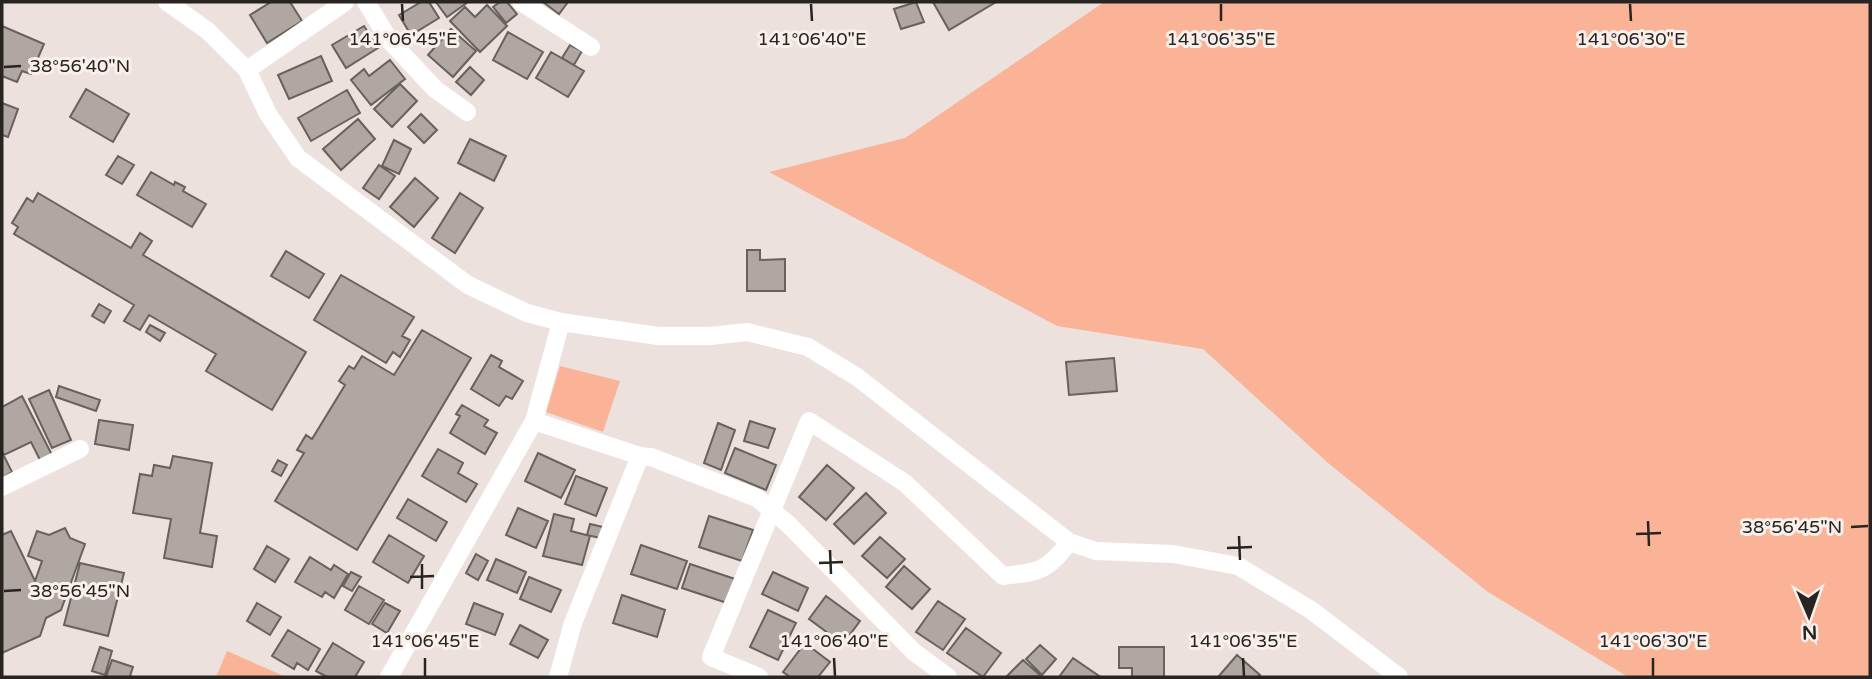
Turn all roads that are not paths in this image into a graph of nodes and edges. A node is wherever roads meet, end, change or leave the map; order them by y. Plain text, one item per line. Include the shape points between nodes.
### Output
1 (167, 2) edge
2 (345, 2) edge
3 (366, 2) edge
4 (521, 2) edge
5 (591, 47) dead end
6 (247, 70) junction
7 (467, 112) dead end
8 (561, 322) junction
9 (534, 421) junction
10 (80, 449) dead end
11 (640, 456) junction
12 (2, 487) edge
13 (772, 510) junction
14 (1069, 542) junction
15 (389, 677) edge
16 (558, 677) edge
17 (760, 677) edge
18 (948, 677) edge
19 (1399, 677) edge

1 - 6 street via 208,31
2 - 6 street
3 - 7 street via 390,41 435,89
4 - 5 street
6 - 8 street via 268,114 298,158 468,285 527,313
8 - 9 street
8 - 14 street via 658,336 747,332 808,347 857,377
9 - 11 street
9 - 15 street
10 - 12 street
11 - 13 street via 757,498
11 - 16 street via 573,623
13 - 14 street via 808,421 905,483 1003,576 1047,567
13 - 17 street via 711,657
13 - 18 street via 914,652
14 - 19 street via 1096,551 1173,554 1238,566 1311,610

